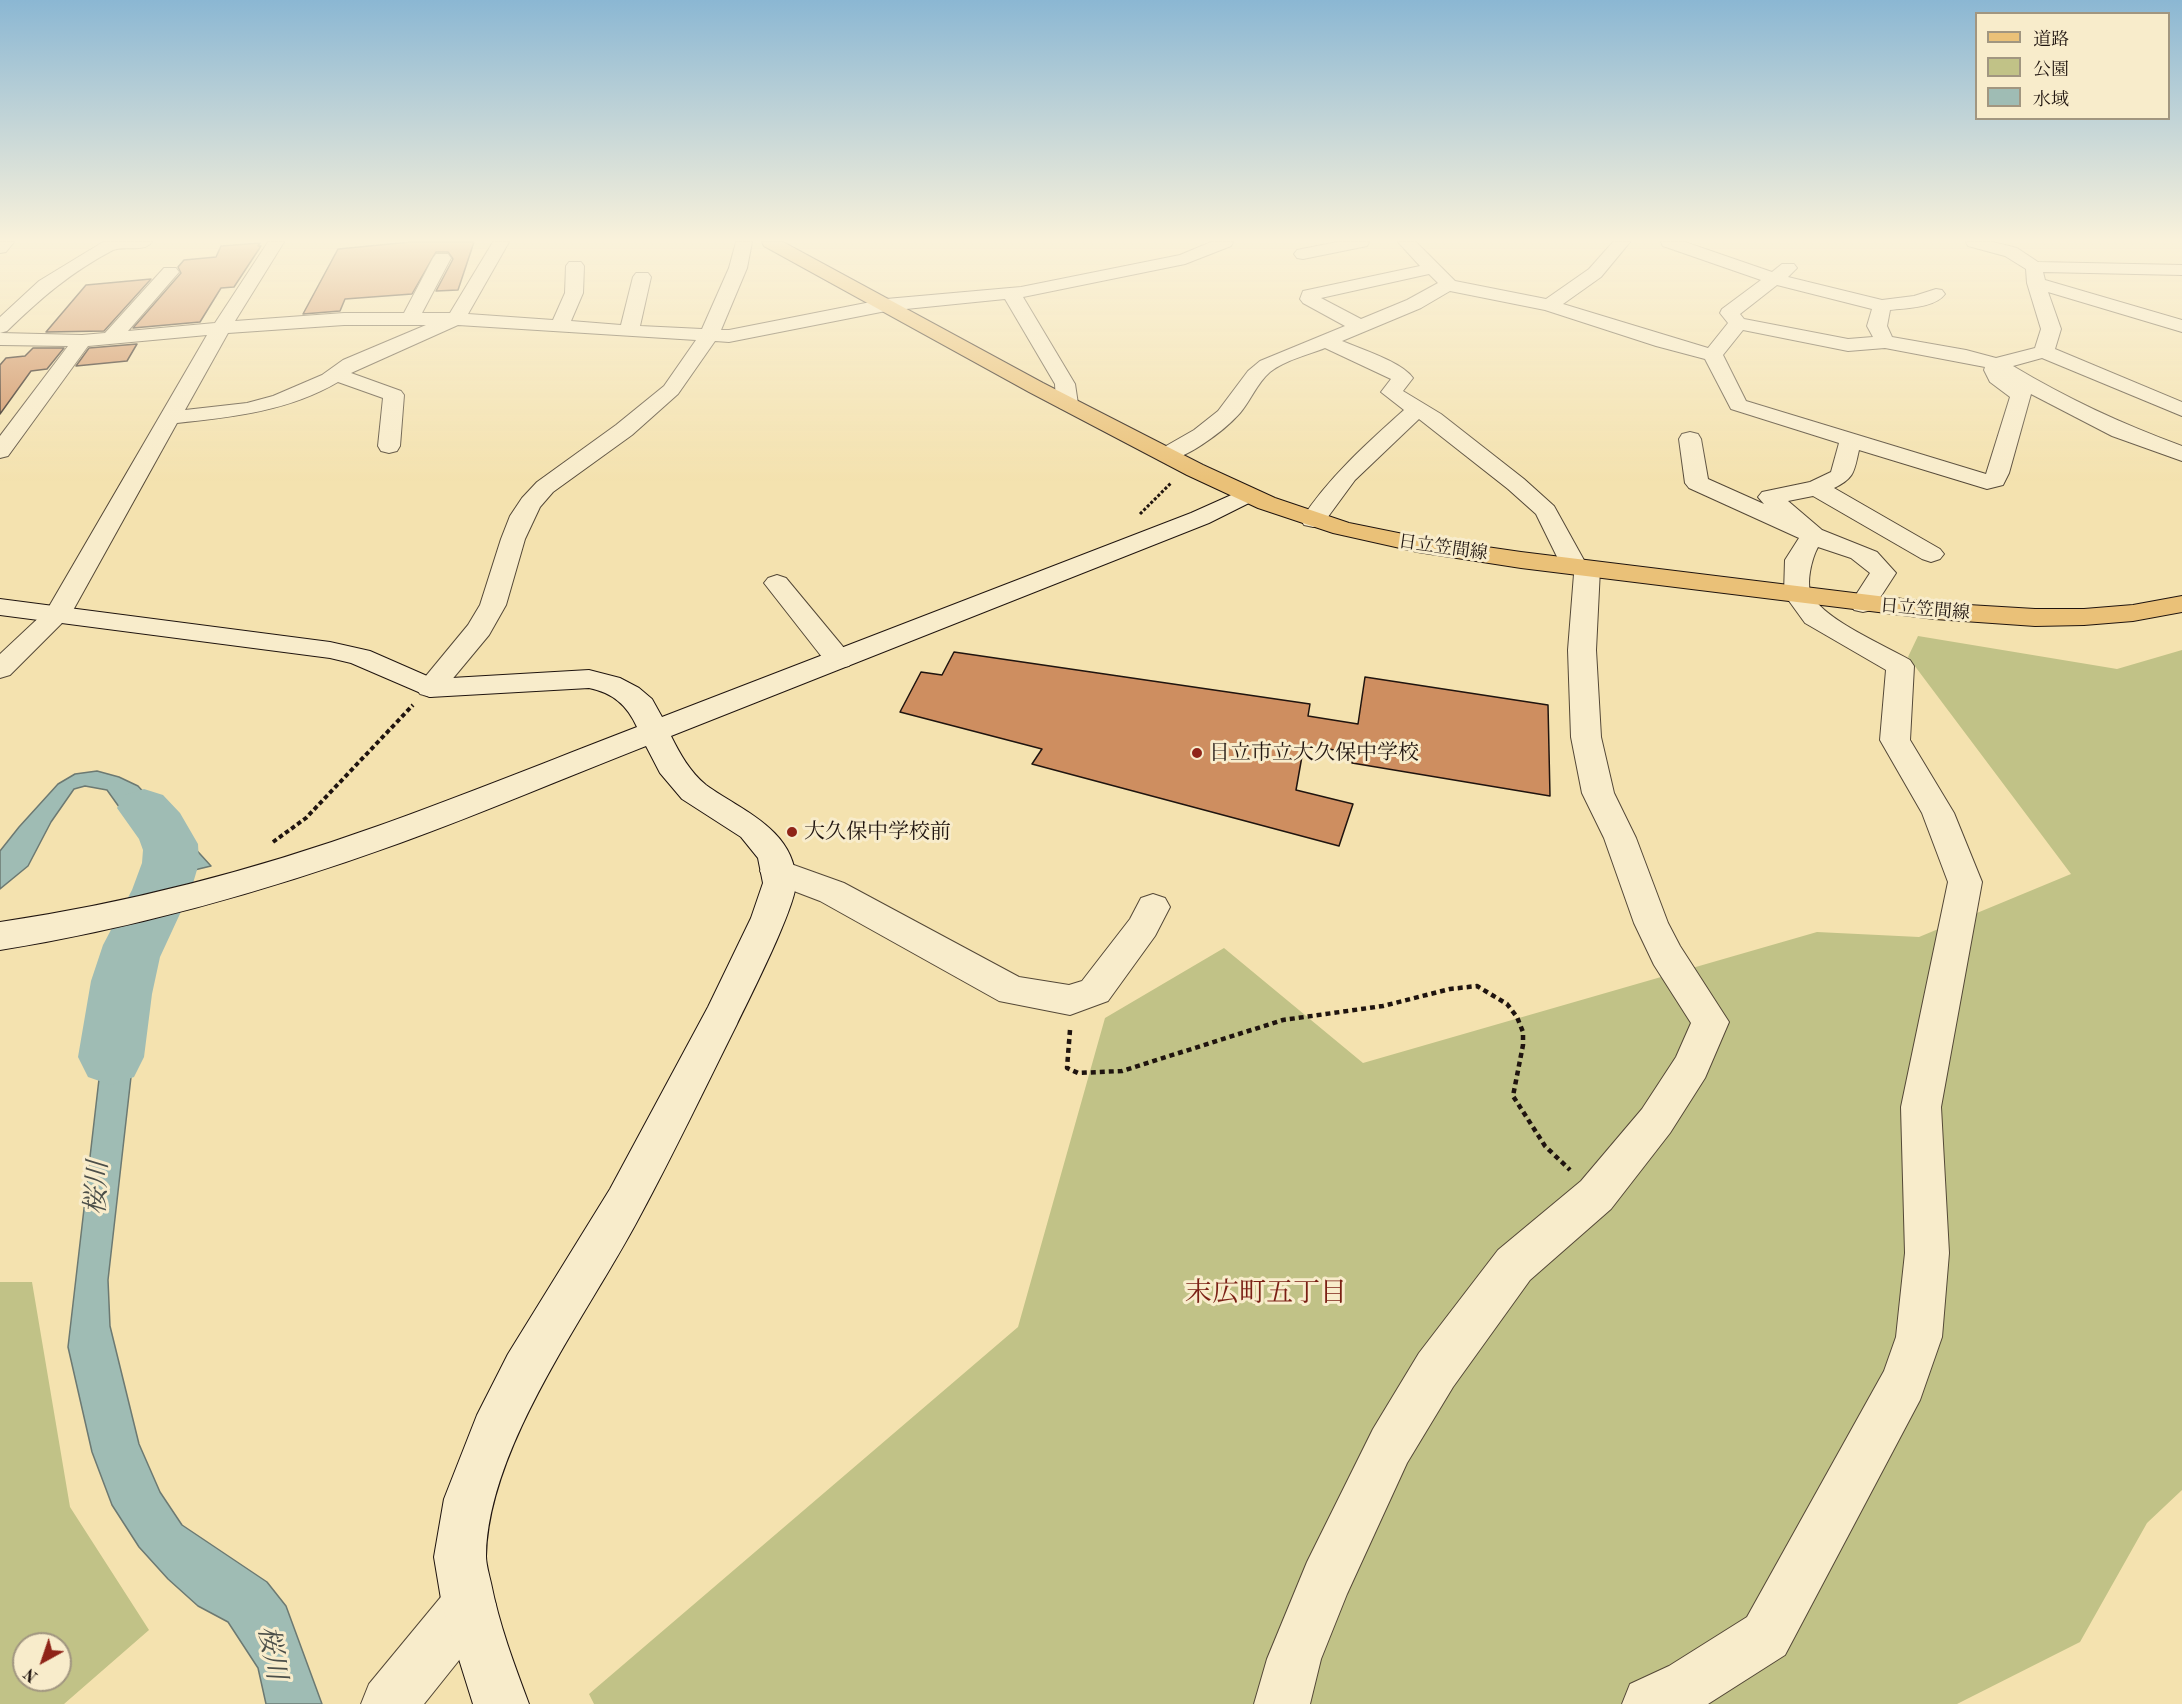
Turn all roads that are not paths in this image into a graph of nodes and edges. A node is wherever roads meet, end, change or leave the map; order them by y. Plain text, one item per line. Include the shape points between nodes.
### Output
1 (126, 322) edge
2 (225, 322) edge
3 (321, 322) edge
4 (450, 322) edge
5 (493, 322) edge
6 (562, 322) edge
7 (631, 322) edge
8 (715, 322) edge
9 (806, 322) edge
10 (916, 322) edge
11 (1028, 322) edge
12 (1351, 322) edge
13 (1367, 322) edge
14 (1602, 322) edge
15 (1878, 322) edge
16 (2048, 322) edge
17 (1738, 323) joint
18 (1358, 325) junction
19 (560, 326) junction
20 (2121, 327) dead end
21 (221, 328) junction
22 (629, 331) junction
23 (709, 335) junction
24 (112, 337) junction
25 (0, 339) edge
26 (1324, 340) junction
27 (2182, 340) edge
28 (82, 341) junction
29 (1885, 342) junction
30 (2046, 346) junction
31 (1713, 356) junction
32 (1996, 364) junction
33 (336, 374) junction
34 (2172, 399) edge
35 (1067, 404) junction
36 (1418, 409) junction
37 (169, 418) junction
38 (7, 434) edge
39 (1690, 439) dead end
40 (1851, 441) junction
41 (2180, 443) edge
42 (389, 446) dead end
43 (0, 452) edge
44 (1167, 455) junction
45 (1817, 488) junction
46 (1247, 495) junction
47 (1313, 520) junction
48 (1813, 535) junction
49 (1931, 554) dead end
50 (1581, 568) junction
51 (777, 583) dead end
52 (1797, 594) junction
53 (1863, 604) junction
54 (2182, 604) edge
55 (0, 607) edge
56 (58, 614) junction
57 (839, 660) junction
58 (0, 669) edge
59 (430, 688) junction
60 (655, 732) junction
61 (777, 871) junction
62 (1153, 907) dead end
63 (0, 936) edge
64 (469, 1605) junction
65 (389, 1704) edge
66 (501, 1704) edge
67 (1282, 1704) edge
68 (1650, 1704) edge

1 - 24 street
2 - 21 street
3 - 21 street
4 - 33 street via 350,364
5 - 19 street
6 - 19 street
7 - 22 street
8 - 23 street
9 - 23 street via 729,336
10 - 35 main road, 日立笠間線
11 - 35 street via 1065,384
12 - 18 street
13 - 18 street
14 - 31 street
15 - 29 street
16 - 30 street via 2051,329
17 - 29 street via 1848,345
17 - 31 street
18 - 26 street
19 - 22 street
20 - 27 street via 2178,343
21 - 24 street
21 - 37 street
22 - 23 street
23 - 59 street via 671,390 530,503 513,538 494,605
24 - 28 street
25 - 28 street
26 - 36 street via 1403,378 1391,392
26 - 44 street via 1254,374 1232,409
28 - 38 street
29 - 32 street
30 - 32 street
30 - 34 street
31 - 40 street via 1738,405
32 - 40 street via 1997,378 2021,395 1995,480 1972,479
32 - 41 street via 2120,431
33 - 37 street via 280,400 248,409
33 - 42 street via 394,395
34 - 41 street
35 - 44 main road, 日立笠間線
36 - 47 street via 1331,494
36 - 50 street via 1546,511
37 - 56 street
38 - 43 street
39 - 48 street via 1697,483
40 - 45 street via 1841,476
44 - 46 main road, 日立笠間線
45 - 48 street via 1770,497
45 - 49 street
46 - 47 main road, 日立笠間線
46 - 57 street via 1200,518
47 - 50 main road, 日立笠間線 via 1392,541
48 - 52 street via 1798,560
48 - 53 street via 1874,560 1883,573
50 - 52 main road, 日立笠間線
50 - 67 street via 1586,737 1598,793 1667,955 1710,1022 1691,1066 1656,1121 1596,1195 1514,1265 1436,1370 1390,1446 1326,1581 1294,1659
51 - 57 street
52 - 53 main road, 日立笠間線
52 - 68 street via 1814,617 1900,666 1895,740 1938,813 1965,882 1922,1107 1927,1253 1919,1337 1903,1383 1766,1636
53 - 54 main road, 日立笠間線 via 1981,615 2080,617
55 - 56 street
56 - 58 street
56 - 59 street via 330,650 360,657
57 - 60 street
59 - 60 street via 589,679 629,694 642,706
60 - 61 street via 671,766 693,791 752,829 774,855
60 - 63 street via 391,834 260,879 83,922
61 - 62 street via 832,892 1012,991 1070,1000 1095,991 1143,927
61 - 64 street via 780,884 768,918 724,1012 625,1203 525,1371 494,1432 468,1499 460,1557
64 - 65 street
64 - 66 street

